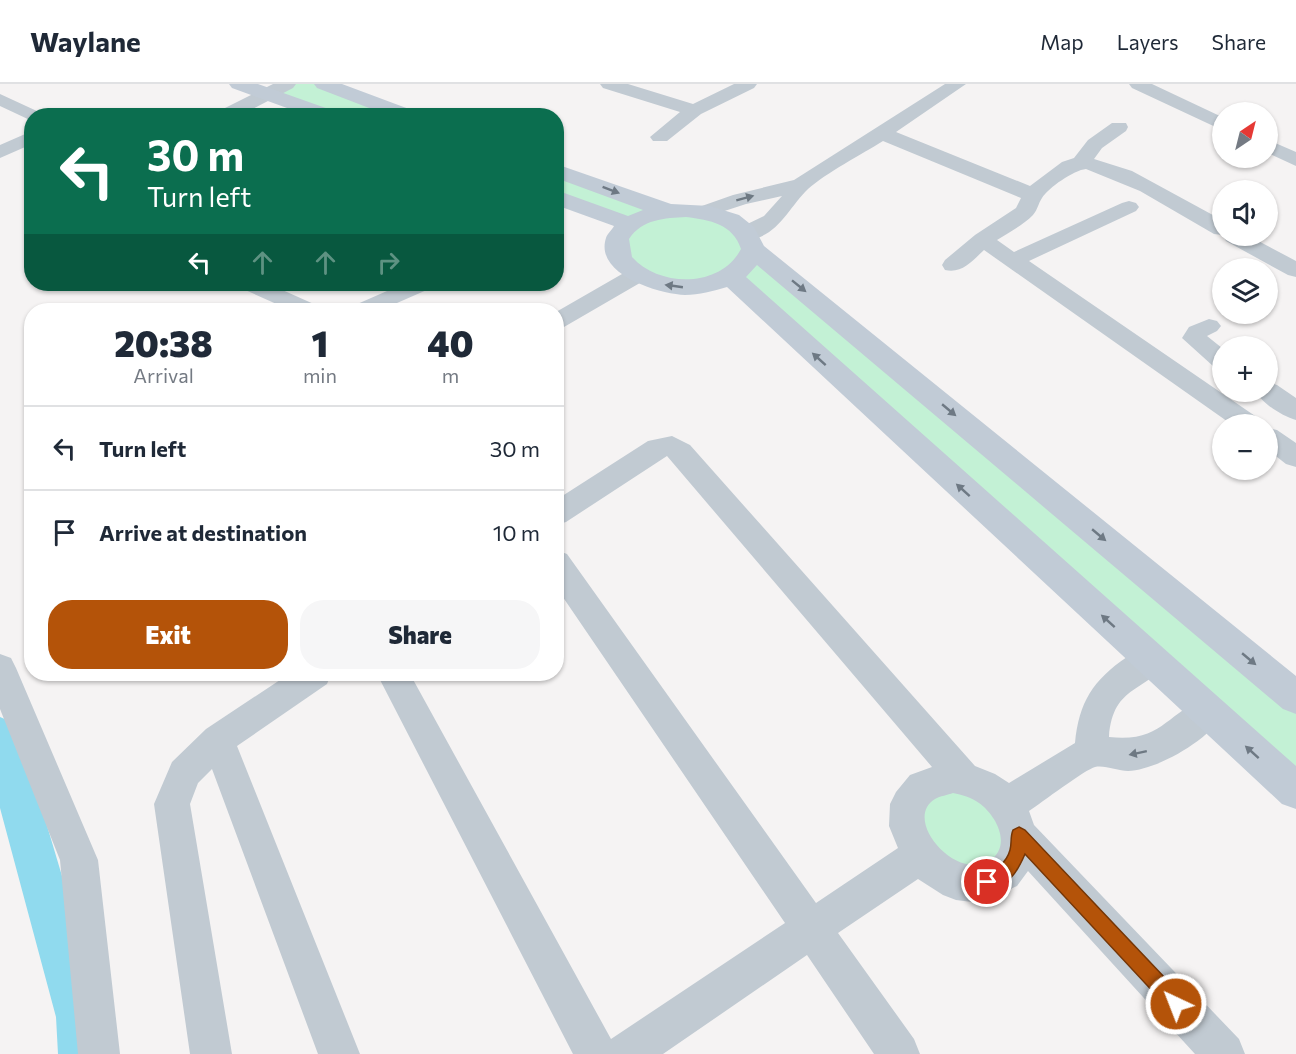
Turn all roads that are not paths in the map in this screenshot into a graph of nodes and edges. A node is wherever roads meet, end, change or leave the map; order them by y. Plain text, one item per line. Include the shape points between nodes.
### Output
1 (287, 84) edge
2 (324, 84) edge
3 (609, 84) edge
4 (748, 84) edge
5 (957, 84) edge
6 (1138, 84) edge
7 (255, 88) edge
8 (0, 99) edge
9 (219, 108) edge
10 (233, 108) edge
11 (309, 108) edge
12 (388, 108) edge
13 (694, 110) junction
14 (24, 112) edge
15 (1212, 119) edge
16 (1119, 127) dead end
17 (889, 128) junction
18 (660, 136) dead end
19 (24, 141) edge
20 (1278, 151) edge
21 (0, 152) edge
22 (1296, 160) edge
23 (1082, 162) junction
24 (564, 173) edge
25 (801, 185) junction
26 (1039, 191) junction
27 (564, 200) edge
28 (1129, 207) dead end
29 (665, 210) junction
30 (706, 211) junction
31 (629, 224) junction
32 (1212, 224) edge
33 (983, 240) junction
34 (750, 241) junction
35 (1252, 246) edge
36 (1012, 261) junction
37 (953, 265) dead end
38 (1296, 270) edge
39 (637, 275) junction
40 (731, 278) junction
41 (266, 291) edge
42 (405, 291) edge
43 (293, 303) edge
44 (379, 303) edge
45 (564, 317) edge
46 (1209, 326) dead end
47 (1212, 352) edge
48 (1278, 398) edge
49 (1296, 411) edge
50 (1234, 414) edge
51 (1278, 444) edge
52 (1296, 457) edge
53 (564, 509) edge
54 (564, 574) edge
55 (1150, 659) junction
56 (0, 668) edge
57 (305, 681) edge
58 (397, 681) edge
59 (1296, 698) edge
60 (1208, 712) junction
61 (9, 727) edge
62 (218, 740) junction
63 (1091, 751) junction
64 (964, 779) junction
65 (1296, 790) edge
66 (1012, 820) junction
67 (919, 856) junction
68 (810, 928) junction
69 (99, 1054) edge
70 (212, 1054) edge
71 (339, 1054) edge
72 (596, 1054) edge
73 (626, 1054) edge
74 (899, 1054) edge
75 (1224, 1054) edge

1 - 7 street
2 - 12 street
3 - 13 street
4 - 13 street
5 - 17 street
6 - 15 street
7 - 9 street
7 - 10 street
7 - 11 street
8 - 14 street
13 - 18 street
16 - 23 street via 1095,144
17 - 25 street
17 - 26 street
19 - 21 street
20 - 22 street
23 - 26 street via 1072,165
23 - 32 street via 1121,174
24 -> 29 street
30 -> 25 street
25 - 34 street
26 - 33 street via 1028,207
27 - 31 street
28 - 36 street
29 - 30 street
29 - 31 street
30 - 34 street via 729,219
31 - 39 street via 619,237 617,250
33 - 36 street
33 - 37 street
34 - 40 street via 745,268
34 -> 59 street
35 - 38 street
36 - 50 street
40 -> 39 street via 684,287
39 - 45 street
55 -> 40 street
41 - 43 street
42 - 44 street
46 - 47 street via 1194,338
48 - 49 street
51 - 52 street
53 - 64 street via 658,448 672,446
54 - 68 street
55 - 60 street
55 - 63 street via 1102,698 1093,720
56 - 61 street
57 - 62 street
58 - 72 street
60 -> 63 street via 1149,751 1128,755
65 -> 60 street
61 - 69 street via 79,860
62 - 70 street via 184,773 172,804
62 - 71 street
63 - 66 street
64 - 66 street via 985,787
64 - 67 street via 937,779 922,786 909,801 906,825
66 - 67 street via 1019,849 1010,868 999,878 975,884 949,879
66 - 75 street
67 - 68 street
68 - 73 street
68 - 74 street

